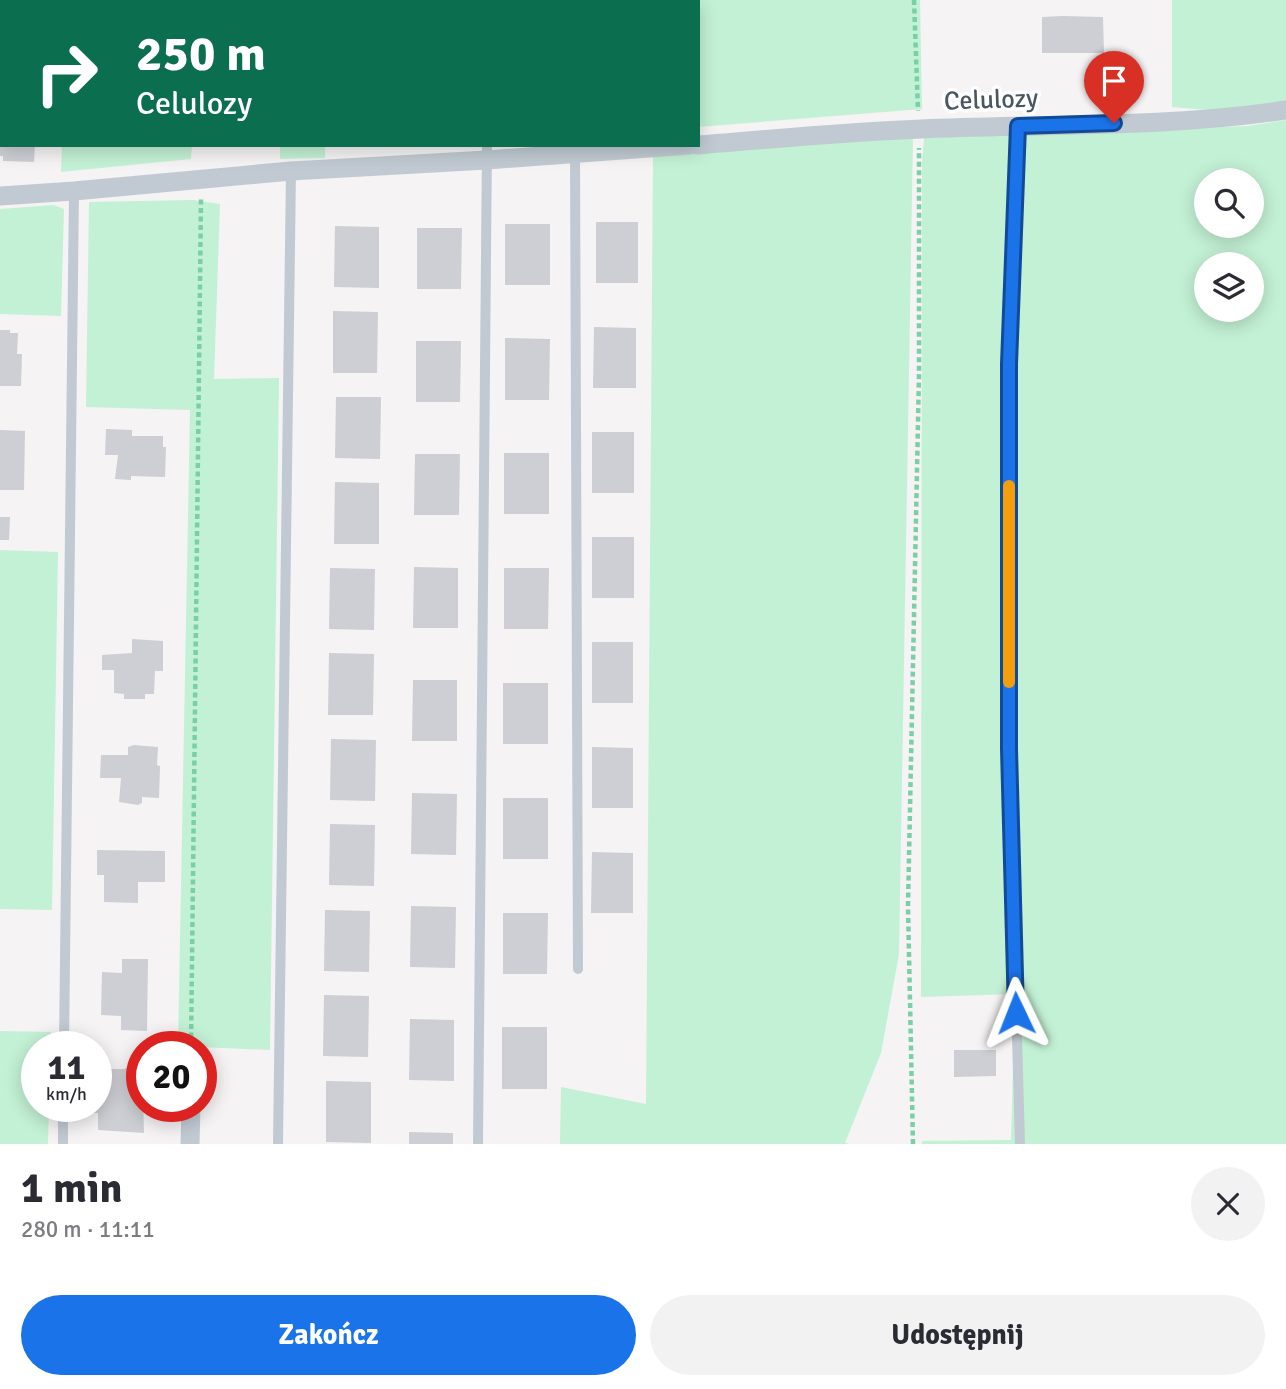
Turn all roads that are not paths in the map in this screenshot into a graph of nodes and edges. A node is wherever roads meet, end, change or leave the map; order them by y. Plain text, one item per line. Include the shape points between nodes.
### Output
1 (1286, 110) edge
2 (1018, 126) junction
3 (700, 145) edge
4 (645, 147) edge
5 (579, 150) edge
6 (487, 153) edge
7 (291, 171) junction
8 (74, 191) junction
9 (0, 196) edge
10 (578, 969) dead end
11 (64, 1031) edge
12 (63, 1122) edge
13 (191, 1122) edge
14 (63, 1144) edge
15 (190, 1144) edge
16 (278, 1144) edge
17 (478, 1144) edge
18 (1020, 1144) edge

1 - 2 street, Celulozy
2 - 3 street, Celulozy
2 - 18 lane via 1009,336 1009,749
4 - 5 street
5 - 6 street
5 - 10 lane
6 - 7 street
6 - 17 lane
7 - 8 street
7 - 16 lane
8 - 9 street
8 - 11 lane
12 - 14 lane
13 - 15 street

